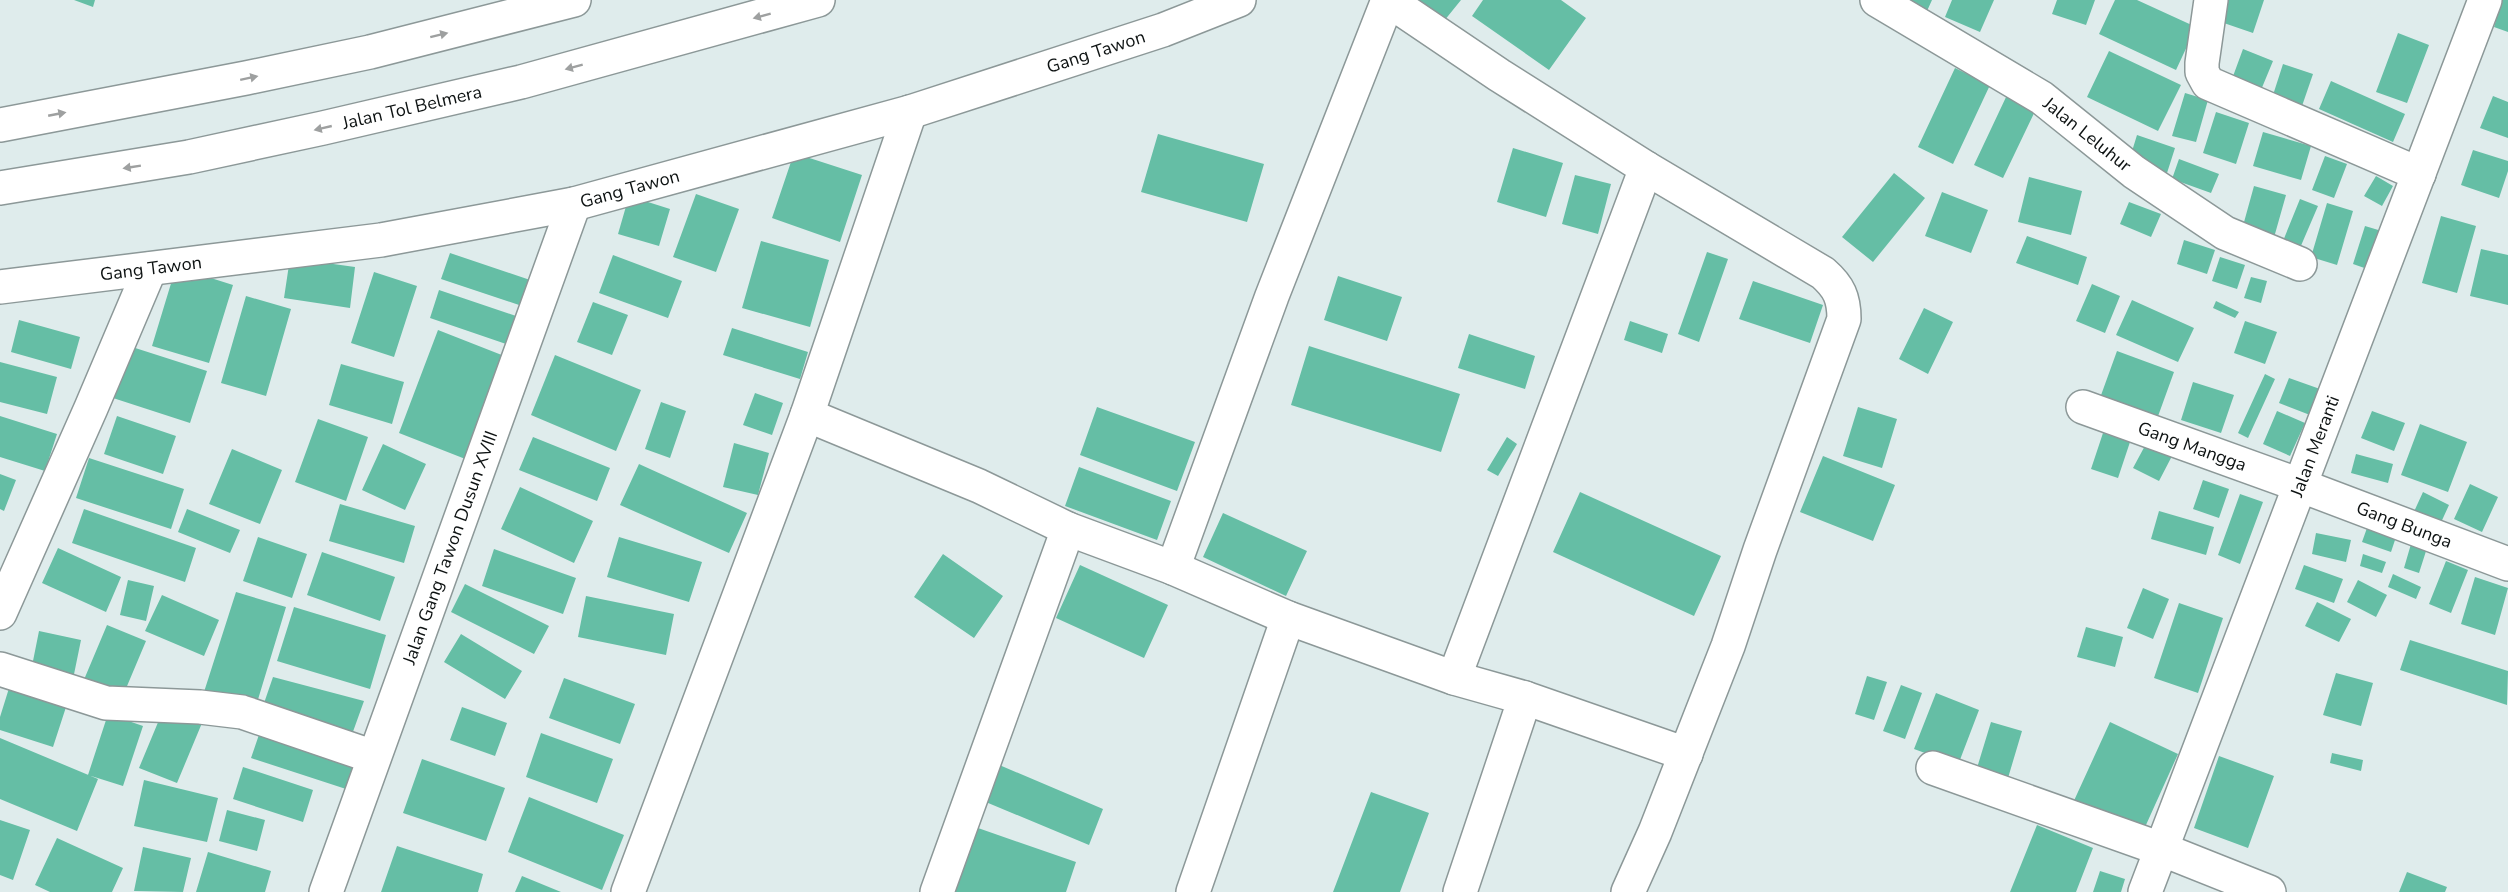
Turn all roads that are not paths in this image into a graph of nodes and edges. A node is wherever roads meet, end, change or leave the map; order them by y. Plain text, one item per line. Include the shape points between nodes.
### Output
1 (574, 0) edge
2 (818, 0) edge
3 (1239, 0) edge
4 (1388, 0) edge
5 (1877, 0) edge
6 (2211, 0) edge
7 (2485, 0) edge
8 (910, 112) junction
9 (0, 125) edge
10 (1646, 168) junction
11 (2419, 174) junction
12 (0, 188) edge
13 (574, 204) junction
14 (2300, 264) dead end
15 (150, 269) junction
16 (0, 286) edge
17 (2083, 407) dead end
18 (807, 415) junction
19 (2300, 486) junction
20 (1068, 530) junction
21 (2508, 564) edge
22 (1173, 568) junction
23 (0, 613) edge
24 (1288, 618) junction
25 (0, 669) edge
26 (1454, 678) junction
27 (1525, 698) junction
28 (1686, 754) junction
29 (374, 757) junction
30 (1933, 768) dead end
31 (2161, 849) junction
32 (326, 892) edge
33 (628, 892) edge
34 (937, 892) edge
35 (1193, 892) edge
36 (1460, 892) edge
37 (1629, 892) edge
38 (2145, 892) edge
39 (2269, 892) edge

9 -> 1 main road via 370,52
2 -> 12 main road, Jalan Tol Belmera via 521,81 323,128 189,157
3 - 8 main road, Gang Tawon via 1162,30
4 - 10 main road
4 - 22 main road via 1272,296
5 - 14 main road, Jalan Leluhur via 2042,98 2134,172 2225,233
6 - 11 main road via 2202,63 2208,83
7 - 11 main road, Jalan Meranti
8 - 13 main road, Gang Tawon
8 - 18 main road
10 - 26 main road
10 - 28 main road via 1823,273 1841,292 1844,304 1844,319
11 - 19 main road, Jalan Meranti
13 - 15 main road, Gang Tawon via 381,240
13 - 29 main road, Jalan Gang Tawon Dusun XVIII
15 - 16 main road, Gang Tawon
15 - 23 main road
17 - 19 main road, Gang Mangga
18 - 20 main road via 979,486
18 - 33 main road
19 - 21 main road, Gang Bunga
19 - 31 main road, Jalan Meranti
20 - 22 main road
20 - 34 main road
22 - 24 main road
24 - 26 main road
24 - 35 main road
25 - 29 main road via 106,703 242,712
26 - 27 main road
27 - 28 main road
27 - 36 main road
28 - 37 main road
29 - 32 main road, Jalan Gang Tawon Dusun XVIII
30 - 31 main road
31 - 38 main road, Jalan Meranti
31 - 39 main road

